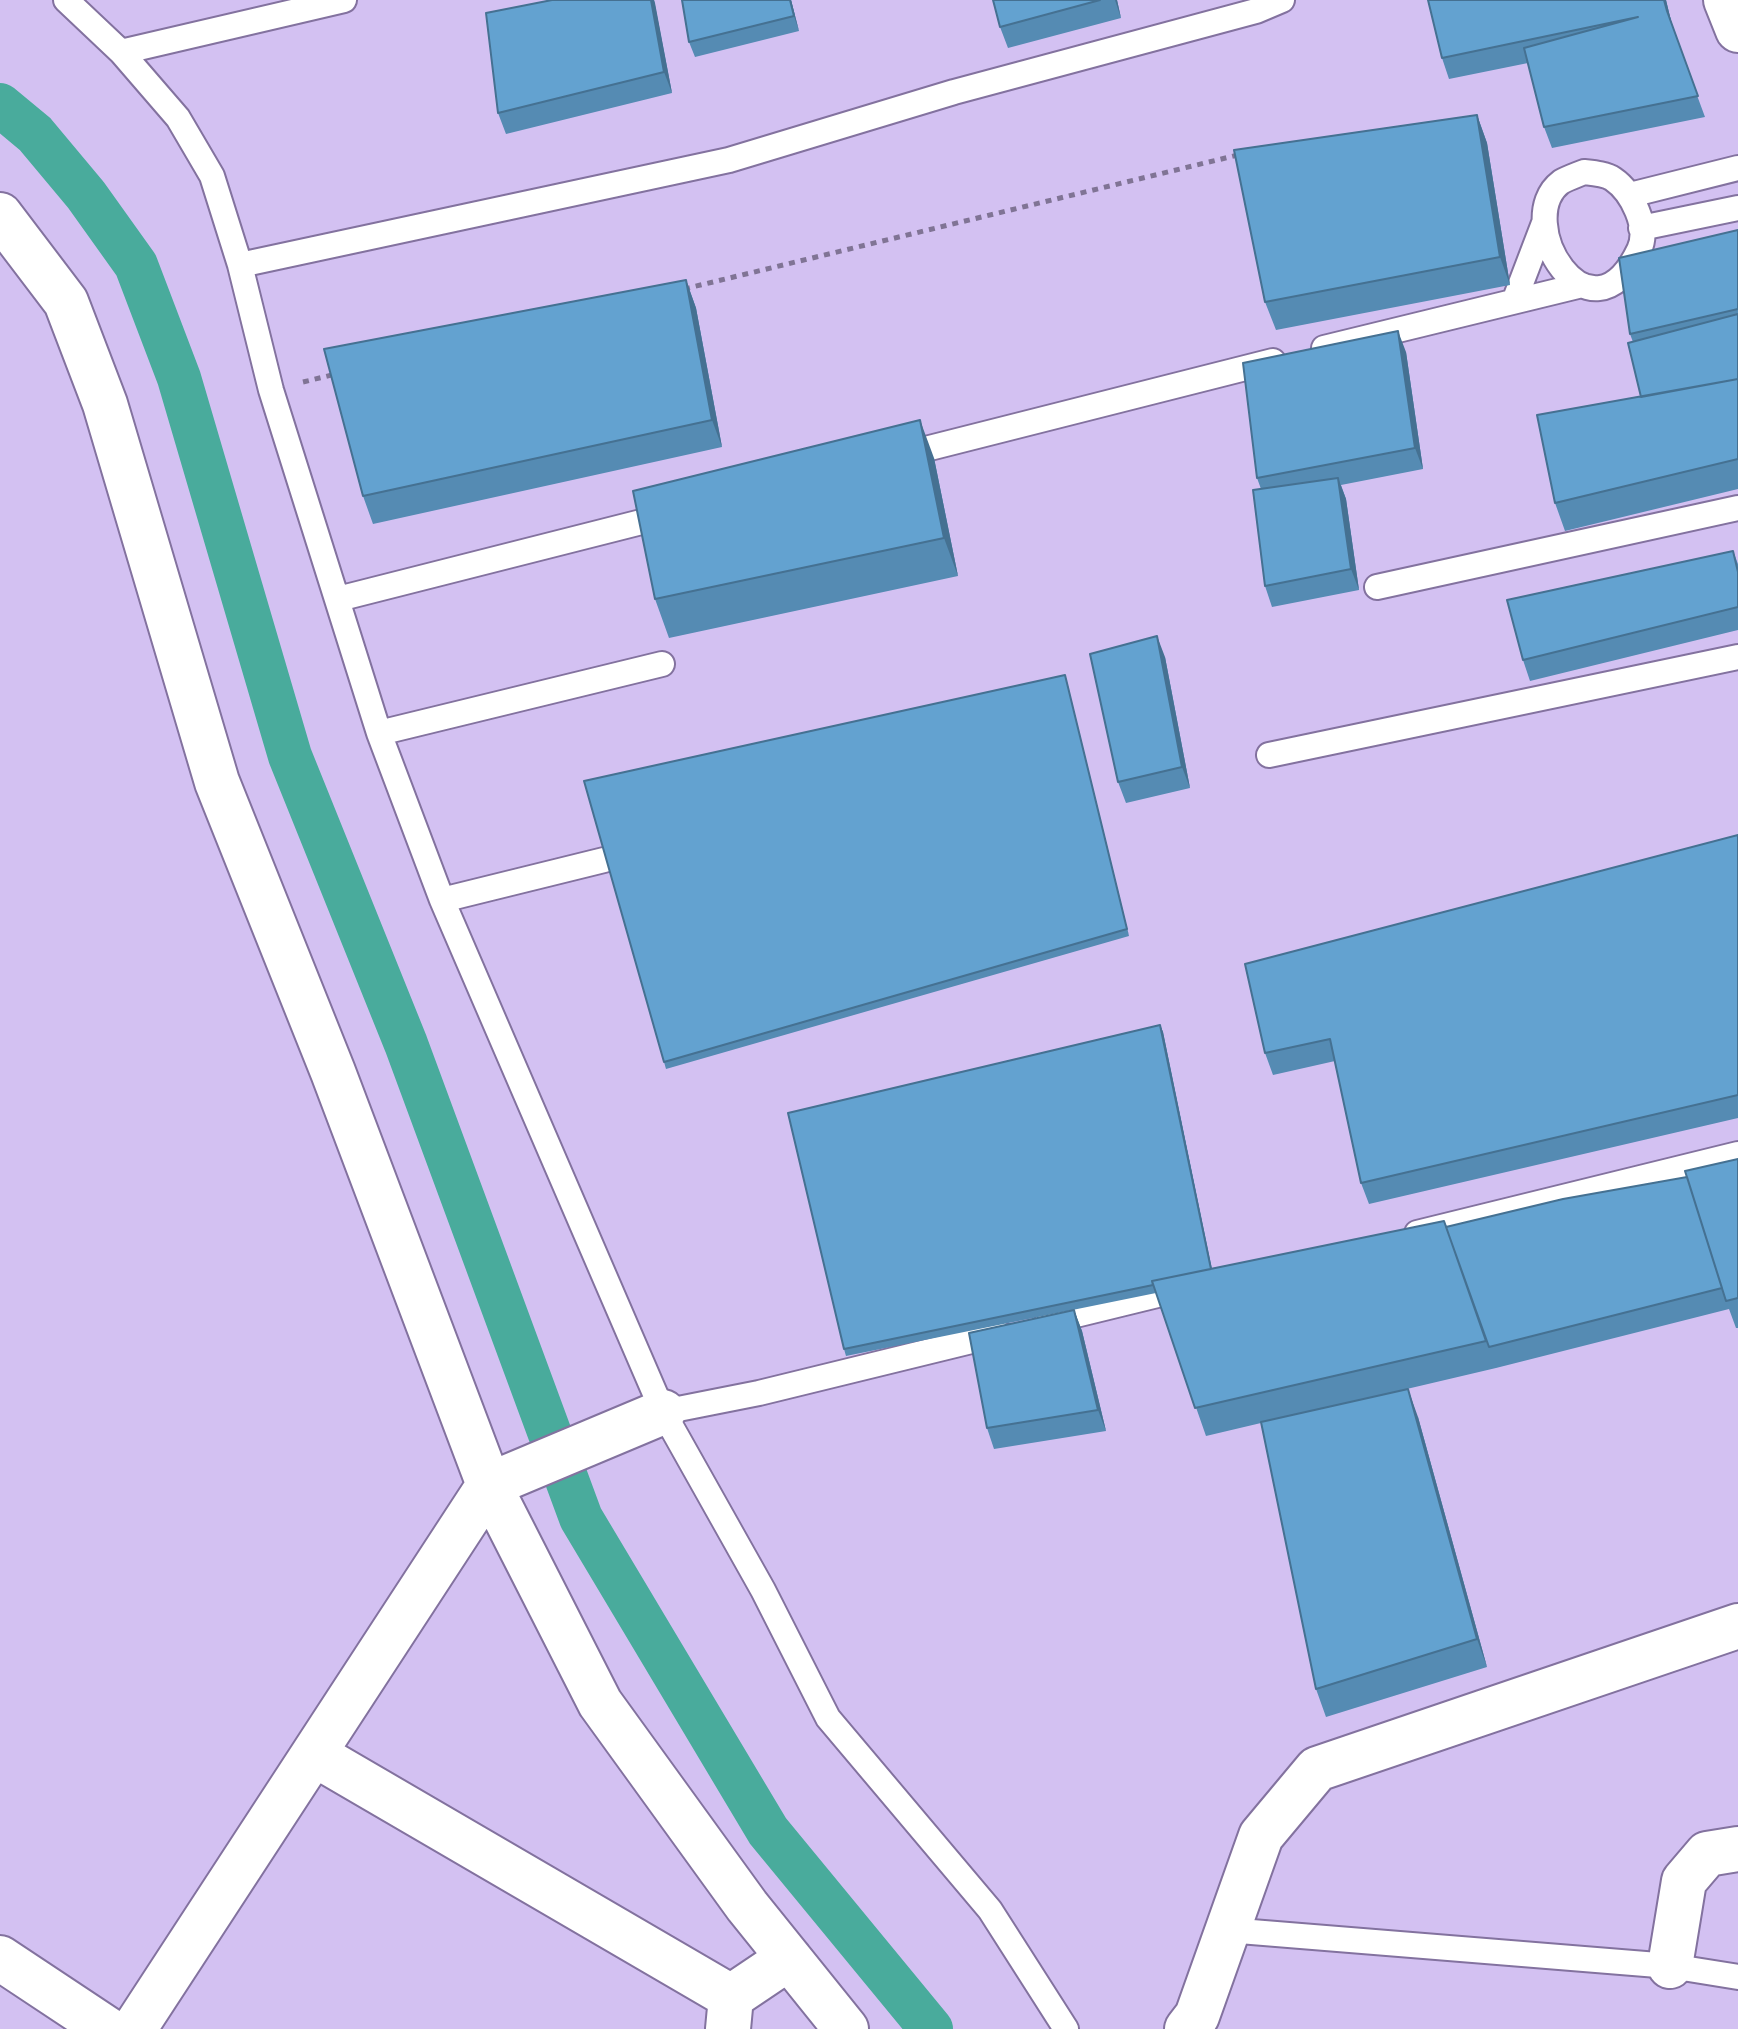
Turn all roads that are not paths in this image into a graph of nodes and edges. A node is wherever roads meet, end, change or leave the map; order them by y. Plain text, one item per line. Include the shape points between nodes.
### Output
1 (66, 0) edge
2 (344, 0) edge
3 (1282, 0) edge
4 (1726, 0) edge
5 (1738, 30) edge
6 (121, 52) junction
7 (1738, 168) edge
8 (1630, 195) junction
9 (1738, 208) edge
10 (0, 215) edge
11 (1546, 218) junction
12 (1641, 228) junction
13 (240, 265) junction
14 (1582, 285) junction
15 (1515, 299) junction
16 (880, 461) edge
17 (1738, 508) edge
18 (694, 509) edge
19 (1377, 587) dead end
20 (338, 599) junction
21 (1738, 657) edge
22 (662, 664) dead end
23 (379, 733) junction
24 (1269, 755) dead end
25 (604, 860) edge
26 (442, 900) junction
27 (1738, 1154) edge
28 (1398, 1238) edge
29 (1214, 1281) edge
30 (663, 1412) junction
31 (489, 1485) junction
32 (1738, 1626) edge
33 (314, 1754) junction
34 (1738, 1849) edge
35 (1227, 1930) junction
36 (0, 1958) edge
37 (789, 1958) junction
38 (1670, 1966) junction
39 (1738, 1977) edge
40 (730, 2013) edge
41 (107, 2029) edge
42 (134, 2029) edge
43 (846, 2029) edge
44 (1066, 2029) edge
45 (1187, 2029) edge

1 - 6 lane
2 - 6 lane
3 - 13 lane via 729,160
4 - 5 street
6 - 13 lane via 178,118 212,176
7 - 8 lane
8 - 11 lane via 1611,177 1584,172 1559,184
8 - 12 lane
9 - 12 lane
10 - 31 street via 66,302 105,404 217,782
11 - 14 lane via 1546,239 1560,269
11 - 15 lane
12 - 14 lane via 1642,245 1627,275 1610,287
13 - 20 lane via 271,390
14 - 15 lane
15 - 16 lane
17 - 19 lane
18 - 20 lane
20 - 23 lane
21 - 24 lane
22 - 23 lane
23 - 26 lane
25 - 26 lane
26 - 30 lane
27 - 28 lane
29 - 30 lane
30 - 31 street
30 - 44 lane via 828,1718 990,1910
31 - 33 street
31 - 37 street via 600,1703
32 - 35 street via 1317,1769 1261,1836
33 - 40 street
33 - 42 street
34 - 38 street via 1707,1854 1684,1881
35 - 38 lane
35 - 45 street via 1197,2016
36 - 41 street
37 - 40 street
37 - 43 street
38 - 39 lane

